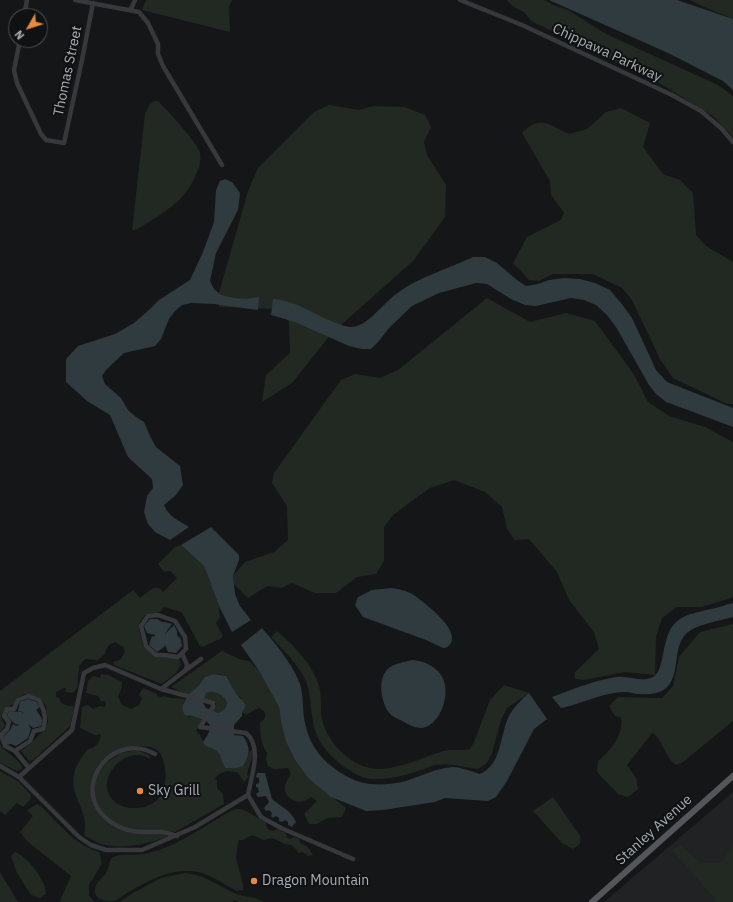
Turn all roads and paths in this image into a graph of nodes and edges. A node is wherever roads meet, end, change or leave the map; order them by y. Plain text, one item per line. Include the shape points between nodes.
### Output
1 (75, 0) edge
2 (135, 0) edge
3 (460, 0) edge
4 (91, 2) edge
5 (131, 9) junction
6 (18, 48) edge
7 (733, 142) edge
8 (222, 165) dead end
9 (182, 653) junction
10 (201, 659) dead end
11 (186, 670) junction
12 (161, 689) junction
13 (15, 751) junction
14 (155, 754) dead end
15 (0, 766) edge
16 (29, 768) junction
17 (733, 776) edge
18 (20, 777) junction
19 (248, 796) junction
20 (177, 836) junction
21 (353, 859) dead end
22 (592, 902) edge

1 - 4 street
2 - 5 street
3 - 7 street, Chippawa Parkway via 522,25 672,95 701,111
4 - 5 street
4 - 6 street, Thomas Street via 82,60 64,143 46,140 41,134 17,83 14,70
5 - 8 street via 139,12 148,23 158,44 158,54 163,66
9 - 9 street via 186,649 185,637 176,621 158,615 148,616 141,626 146,646 156,655 178,657
9 - 11 street via 187,665
10 - 11 street
11 - 12 street
12 - 16 street via 105,665 92,668 84,674 72,730
12 - 19 street via 213,704 200,727 236,731 250,736 256,754
13 - 13 street via 30,741 34,731 43,729 46,721 39,700 28,696 18,700 14,709 7,709 4,716 9,722 1,735 4,746
13 - 16 street
14 - 20 street via 142,749 126,749 117,753 104,762 97,771 92,793 100,813 120,828
15 - 18 street
16 - 18 street
17 - 22 main road, Stanley Avenue
18 - 20 street via 79,837 106,850 142,850
19 - 20 street
19 - 21 street via 261,817

